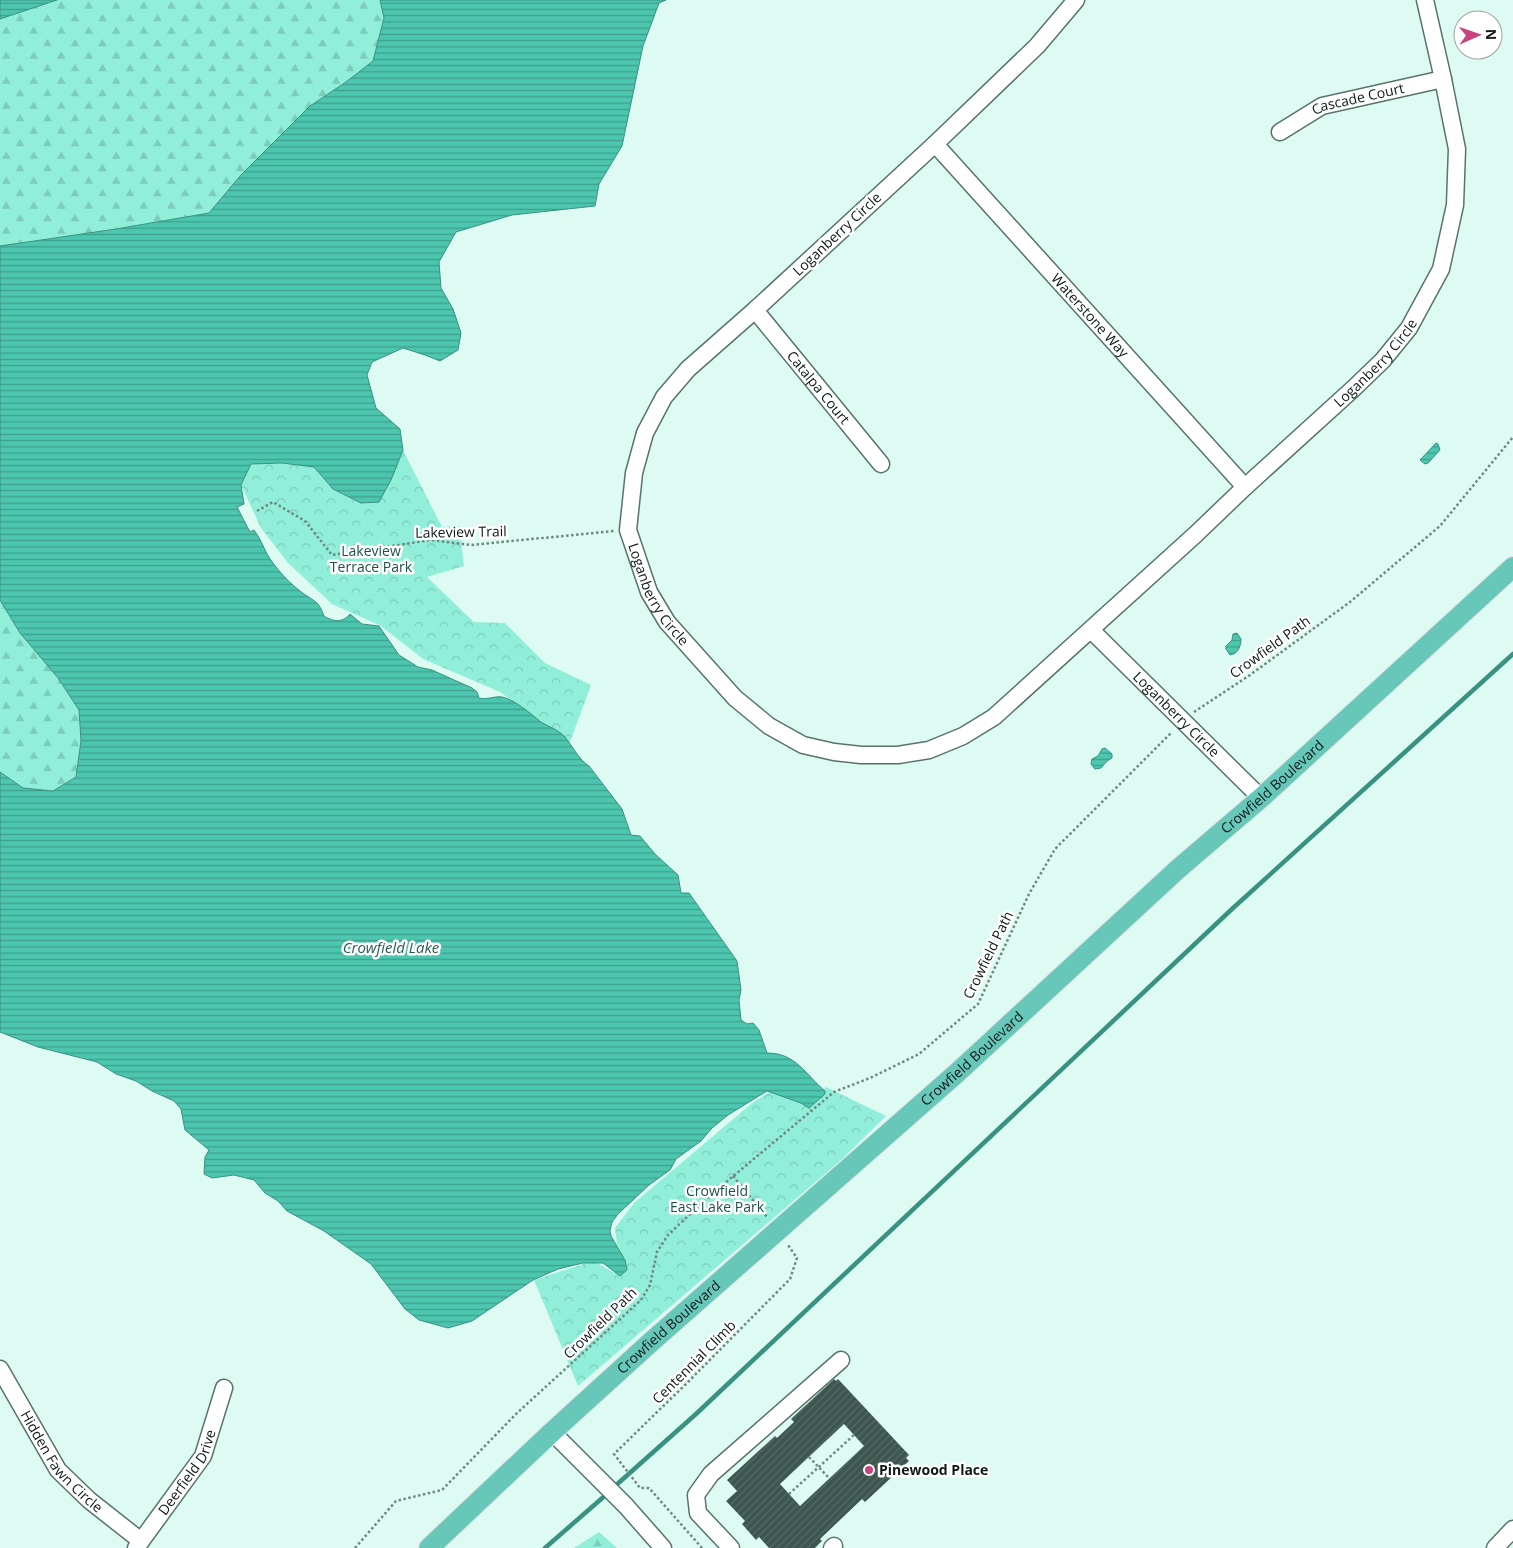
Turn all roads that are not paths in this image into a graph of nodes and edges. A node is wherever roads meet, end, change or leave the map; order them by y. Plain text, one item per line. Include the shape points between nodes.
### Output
1 (1076, 0) edge
2 (1425, 0) edge
3 (1443, 79) junction
4 (1280, 132) dead end
5 (935, 144) junction
6 (754, 310) junction
7 (882, 464) dead end
8 (1245, 487) junction
9 (1513, 567) edge
10 (1091, 630) junction
11 (1261, 798) junction
12 (841, 1360) dead end
13 (0, 1369) edge
14 (224, 1388) dead end
15 (552, 1432) junction
16 (1513, 1529) edge
17 (139, 1544) edge
18 (429, 1548) edge
19 (663, 1548) edge
20 (731, 1548) edge
21 (1495, 1548) edge

1 - 5 street, Loganberry Circle via 1037,46
2 - 3 street, Loganberry Circle
3 - 4 street, Cascade Court via 1322,106
3 - 8 street, Loganberry Circle via 1456,149 1455,205 1440,269 1409,328 1383,360
5 - 6 street, Loganberry Circle
5 - 8 street, Waterstone Way
6 - 7 street, Catalpa Court
6 - 10 street, Loganberry Circle via 688,369 664,397 645,433 634,473 628,530 649,592 667,622 735,698 769,726 803,745 834,752 898,756 929,750 963,736 994,717
8 - 10 street, Loganberry Circle
9 - 11 main road, Crowfield Boulevard
10 - 11 street, Loganberry Circle
11 - 15 main road, Crowfield Boulevard
12 - 20 street via 711,1474 696,1495 698,1513
13 - 17 street, Hidden Fawn Circle via 58,1470
14 - 17 street, Deerfield Drive via 203,1456
15 - 18 main road, Crowfield Boulevard
15 - 19 street
16 - 21 street

